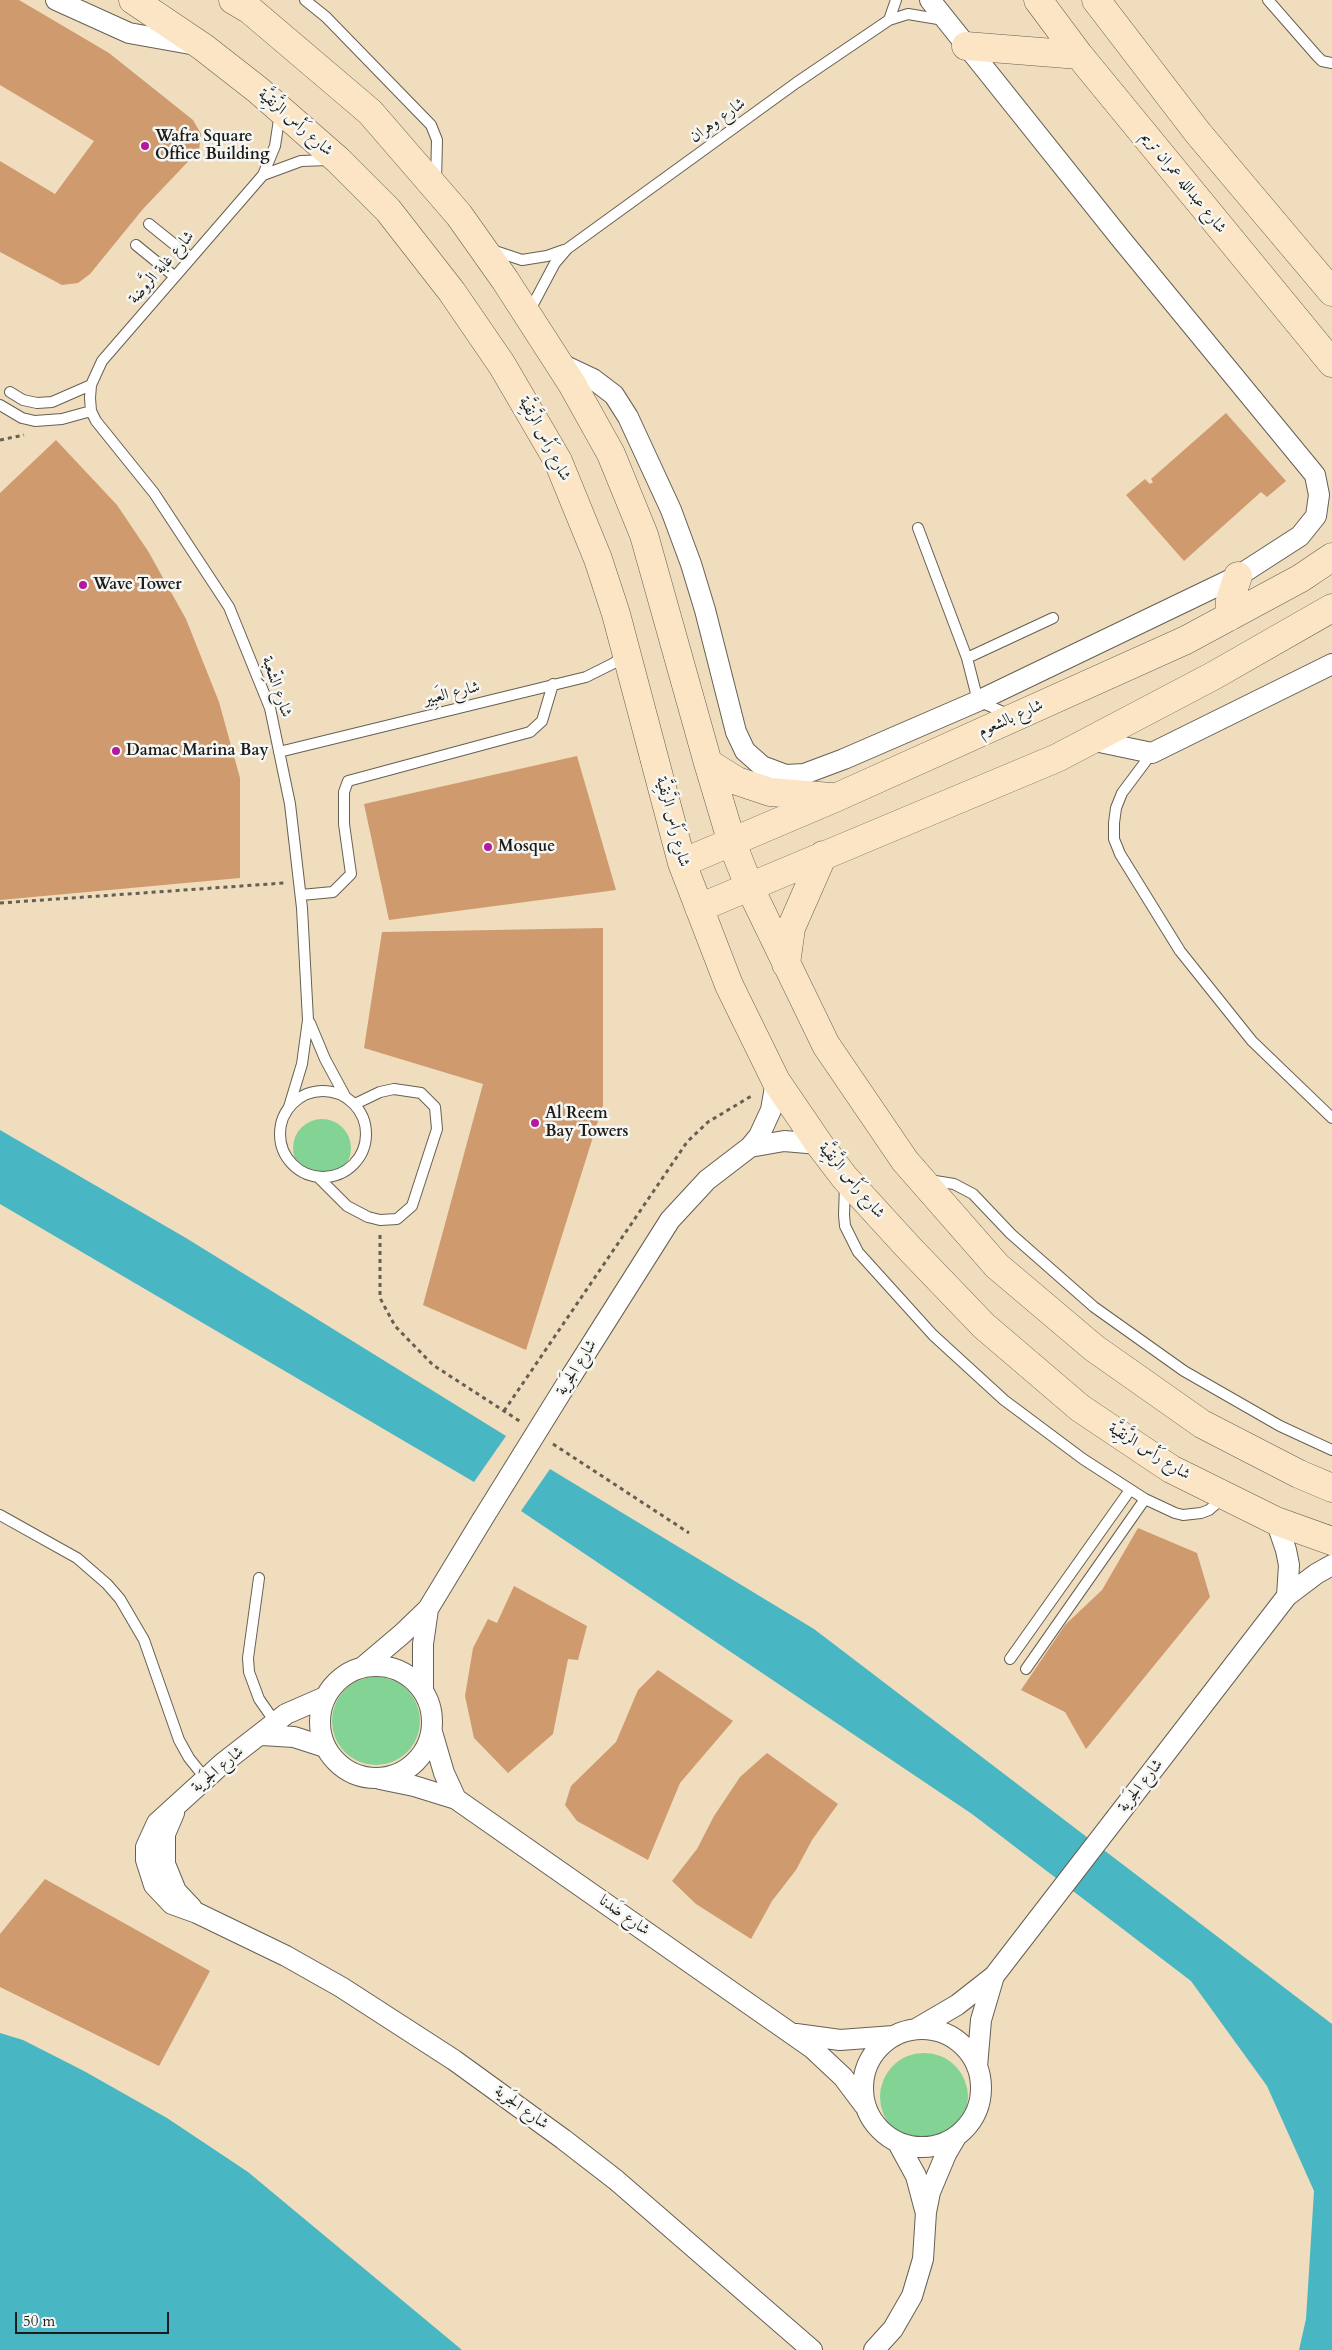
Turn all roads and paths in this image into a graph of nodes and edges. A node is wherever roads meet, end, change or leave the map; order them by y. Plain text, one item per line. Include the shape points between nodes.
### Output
1 (56, 0) edge
2 (133, 0) edge
3 (233, 0) edge
4 (305, 0) edge
5 (896, 0) edge
6 (930, 0) edge
7 (1038, 0) edge
8 (1096, 0) edge
9 (1268, 0) edge
10 (889, 20) junction
11 (947, 20) junction
12 (966, 46) junction
13 (203, 47) junction
14 (1079, 55) junction
15 (1332, 63) edge
16 (281, 110) junction
17 (338, 160) junction
18 (263, 175) junction
19 (436, 189) junction
20 (148, 224) dead end
21 (136, 245) dead end
22 (481, 246) junction
23 (567, 249) junction
24 (190, 257) junction
25 (174, 276) junction
26 (1332, 292) edge
27 (527, 315) junction
28 (559, 363) junction
29 (1332, 363) edge
30 (91, 385) junction
31 (10, 392) dead end
32 (0, 405) edge
33 (91, 411) junction
34 (918, 528) dead end
35 (1332, 557) edge
36 (1238, 576) junction
37 (1332, 608) edge
38 (1229, 617) junction
39 (1053, 618) dead end
40 (626, 653) junction
41 (967, 658) junction
42 (1332, 664) edge
43 (553, 684) junction
44 (978, 702) junction
45 (1016, 717) junction
46 (1090, 740) junction
47 (279, 752) junction
48 (1152, 753) junction
49 (708, 763) junction
50 (835, 798) junction
51 (732, 843) junction
52 (823, 855) junction
53 (682, 863) junction
54 (299, 882) junction
55 (748, 886) junction
56 (301, 895) junction
57 (0, 903) edge
58 (699, 908) junction
59 (786, 964) junction
60 (308, 1020) junction
61 (776, 1081) junction
62 (345, 1096) junction
63 (355, 1104) junction
64 (289, 1107) junction
65 (1332, 1118) edge
66 (819, 1144) junction
67 (750, 1147) junction
68 (318, 1177) junction
69 (845, 1178) junction
70 (922, 1181) junction
71 (380, 1220) junction
72 (504, 1411) junction
73 (528, 1427) dead end
74 (552, 1443) dead end
75 (1332, 1450) edge
76 (1332, 1488) edge
77 (1130, 1490) junction
78 (1225, 1496) junction
79 (1145, 1499) junction
80 (0, 1515) edge
81 (1276, 1521) junction
82 (689, 1533) dead end
83 (1332, 1541) edge
84 (1332, 1566) edge
85 (260, 1578) dead end
86 (1287, 1596) junction
87 (428, 1609) junction
88 (1010, 1660) dead end
89 (364, 1667) junction
90 (1026, 1669) dead end
91 (423, 1690) junction
92 (325, 1697) junction
93 (268, 1729) junction
94 (432, 1732) junction
95 (325, 1746) junction
96 (205, 1778) junction
97 (380, 1779) junction
98 (456, 1799) junction
99 (994, 1976) junction
100 (916, 2029) junction
101 (792, 2033) junction
102 (895, 2036) junction
103 (977, 2067) junction
104 (864, 2105) junction
105 (956, 2137) junction
106 (898, 2143) junction
107 (926, 2212) junction
108 (812, 2350) edge
109 (874, 2350) edge

1 - 13 street via 129,33
2 - 13 street, شارع رَأس الرَّنقِيَّة
3 - 19 street via 250,10 370,112
4 - 19 lane via 326,17 431,125 438,140
5 - 10 lane
6 - 11 street
7 - 14 street, شارع عبدالله عمران تريم
8 - 26 street via 1198,132
9 - 15 lane via 1322,61
10 - 11 lane, شارع وهران via 908,14
10 - 23 lane, شارع وهران via 796,83
11 - 12 street
12 - 14 street
12 - 36 street via 1120,239 1316,475 1319,495 1316,516 1300,536
13 - 16 street, شارع رَأس الرَّنقِيَّة
14 - 29 street, شارع عبدالله عمران تريم
16 - 17 street, شارع رَأس الرَّنقِيَّة
16 - 18 lane, شارع غابة الرَّوضة via 275,146
17 - 18 lane, شارع غابة الرَّوضة via 301,161
17 - 40 street, شارع رَأس الرَّنقِيَّة via 388,210 452,292 502,365 558,460 598,559
18 - 24 lane, شارع غابة الرَّوضة
19 - 22 street
20 - 24 lane
21 - 25 lane
22 - 23 lane, شارع وهران via 522,260
22 - 27 street
23 - 27 lane, شارع وهران via 555,263
24 - 25 lane, شارع غابة الرَّوضة
25 - 30 lane, شارع غابة الرَّوضة via 102,360
27 - 28 street
28 - 44 street via 593,379 614,395 628,417 671,510 691,564 736,732 745,751 762,766 786,775 804,774
28 - 49 street via 611,454 644,535
30 - 31 lane via 52,402 30,402
30 - 33 lane, شارع غابة الرَّوضة
32 - 33 lane via 22,418 35,421 62,419
33 - 47 lane, شارع الشِّعبة via 105,434 154,493 230,607 270,708
34 - 41 lane
35 - 38 street, شارع بالشعوم via 1301,578
36 - 38 street via 1230,600
36 - 44 street
37 - 46 street via 1213,676
38 - 45 street, شارع بالشعوم via 1186,640
39 - 41 lane
40 - 43 lane, شارع العَبِير via 586,676
40 - 53 street, شارع رَأس الرَّنقِيَّة
41 - 44 lane
42 - 48 street
43 - 47 lane, شارع العَبِير
43 - 56 lane via 542,721 530,732 348,781 344,792 344,824 351,874 334,892
44 - 45 lane
45 - 50 street, شارع بالشعوم
46 - 48 street
46 - 52 street via 1057,758
47 - 54 lane, شارع الشِّعبة via 290,804
48 - 65 lane via 1131,779 1116,808 1114,839 1120,854 1180,951 1252,1041
49 - 50 street via 737,781 770,792
49 - 51 street
50 - 51 street, شارع بالشعوم
51 - 53 street, شارع بالشعوم
51 - 55 street
52 - 55 street
52 - 59 street via 791,928
53 - 58 street, شارع رَأس الرَّنقِيَّة
54 - 56 lane, شارع الشِّعبة
54 - 57 path
55 - 58 street
55 - 59 street
56 - 60 lane, شارع الشِّعبة
58 - 61 street, شارع رَأس الرَّنقِيَّة via 729,985
59 - 70 street via 826,1045
60 - 62 lane, شارع الشِّعبة
60 - 64 lane, شارع الشِّعبة via 302,1064
61 - 66 street, شارع رَأس الرَّنقِيَّة
61 - 67 street, شارع الجَرية via 769,1116
61 - 72 path via 708,1122 687,1142
62 - 63 lane
62 - 64 lane via 334,1091 309,1092
63 - 68 lane via 367,1128 362,1154 344,1172
63 - 71 lane via 380,1092 408,1090 426,1097 437,1114 437,1130 412,1206 398,1218
64 - 68 lane via 282,1118 280,1144 294,1166 305,1174
66 - 67 street, شارع الجَرية via 784,1141
66 - 69 street, شارع رَأس الرَّنقِيَّة
67 - 87 street, شارع الجَرية, bridge via 707,1180 670,1220
68 - 71 lane via 347,1206
69 - 77 lane via 844,1215 850,1240 867,1264 968,1368 1004,1400
69 - 78 street, شارع رَأس الرَّنقِيَّة via 984,1326 1080,1408 1170,1469
70 - 75 lane via 944,1181 968,1191 1052,1271 1138,1340 1231,1399
70 - 76 street via 998,1266 1094,1348 1202,1424
71 - 72 path via 380,1298 395,1326 433,1365
72 - 73 path
74 - 82 path
77 - 79 lane
77 - 88 lane
78 - 79 lane via 1209,1510 1192,1516 1175,1513
78 - 81 street, شارع رَأس الرَّنقِيَّة
79 - 90 lane
80 - 96 lane via 77,1558 120,1599 144,1640 180,1740
81 - 83 street, شارع رَأس الرَّنقِيَّة
81 - 86 street via 1289,1565
84 - 86 street, شارع الجَرية
85 - 93 lane via 248,1644 249,1672
86 - 99 street, شارع الجَرية
87 - 89 street, شارع الجَرية
87 - 91 street, شارع الجَرية via 423,1644
89 - 91 street via 397,1670
89 - 92 street via 348,1673
91 - 94 street via 431,1710
92 - 93 street, شارع الجَرية via 298,1707
92 - 95 street via 320,1713 320,1730
93 - 95 street
93 - 96 street, شارع الجَرية
94 - 97 street via 420,1759 402,1772
94 - 98 street via 444,1773
95 - 97 street via 334,1760 348,1771
96 - 108 street, شارع الجَرية via 177,1806 165,1834 165,1864 176,1891 197,1913 286,1956 341,1988 509,2099 645,2205
97 - 98 street, شارع ضَدنا
98 - 101 street, شارع ضَدنا
99 - 100 street, شارع الجَرية
99 - 103 street, شارع الجَرية via 981,2020
100 - 102 street
100 - 103 street via 934,2030 950,2036 964,2046
101 - 102 street, شارع ضَدنا via 840,2040
101 - 104 street, شارع ضَدنا via 831,2064
102 - 104 street via 872,2055 865,2070
103 - 105 street via 982,2093 978,2110
104 - 106 street via 883,2134
105 - 106 street via 928,2148
105 - 107 street via 937,2173
106 - 107 street via 916,2176
107 - 109 street via 923,2260 915,2287 898,2321

